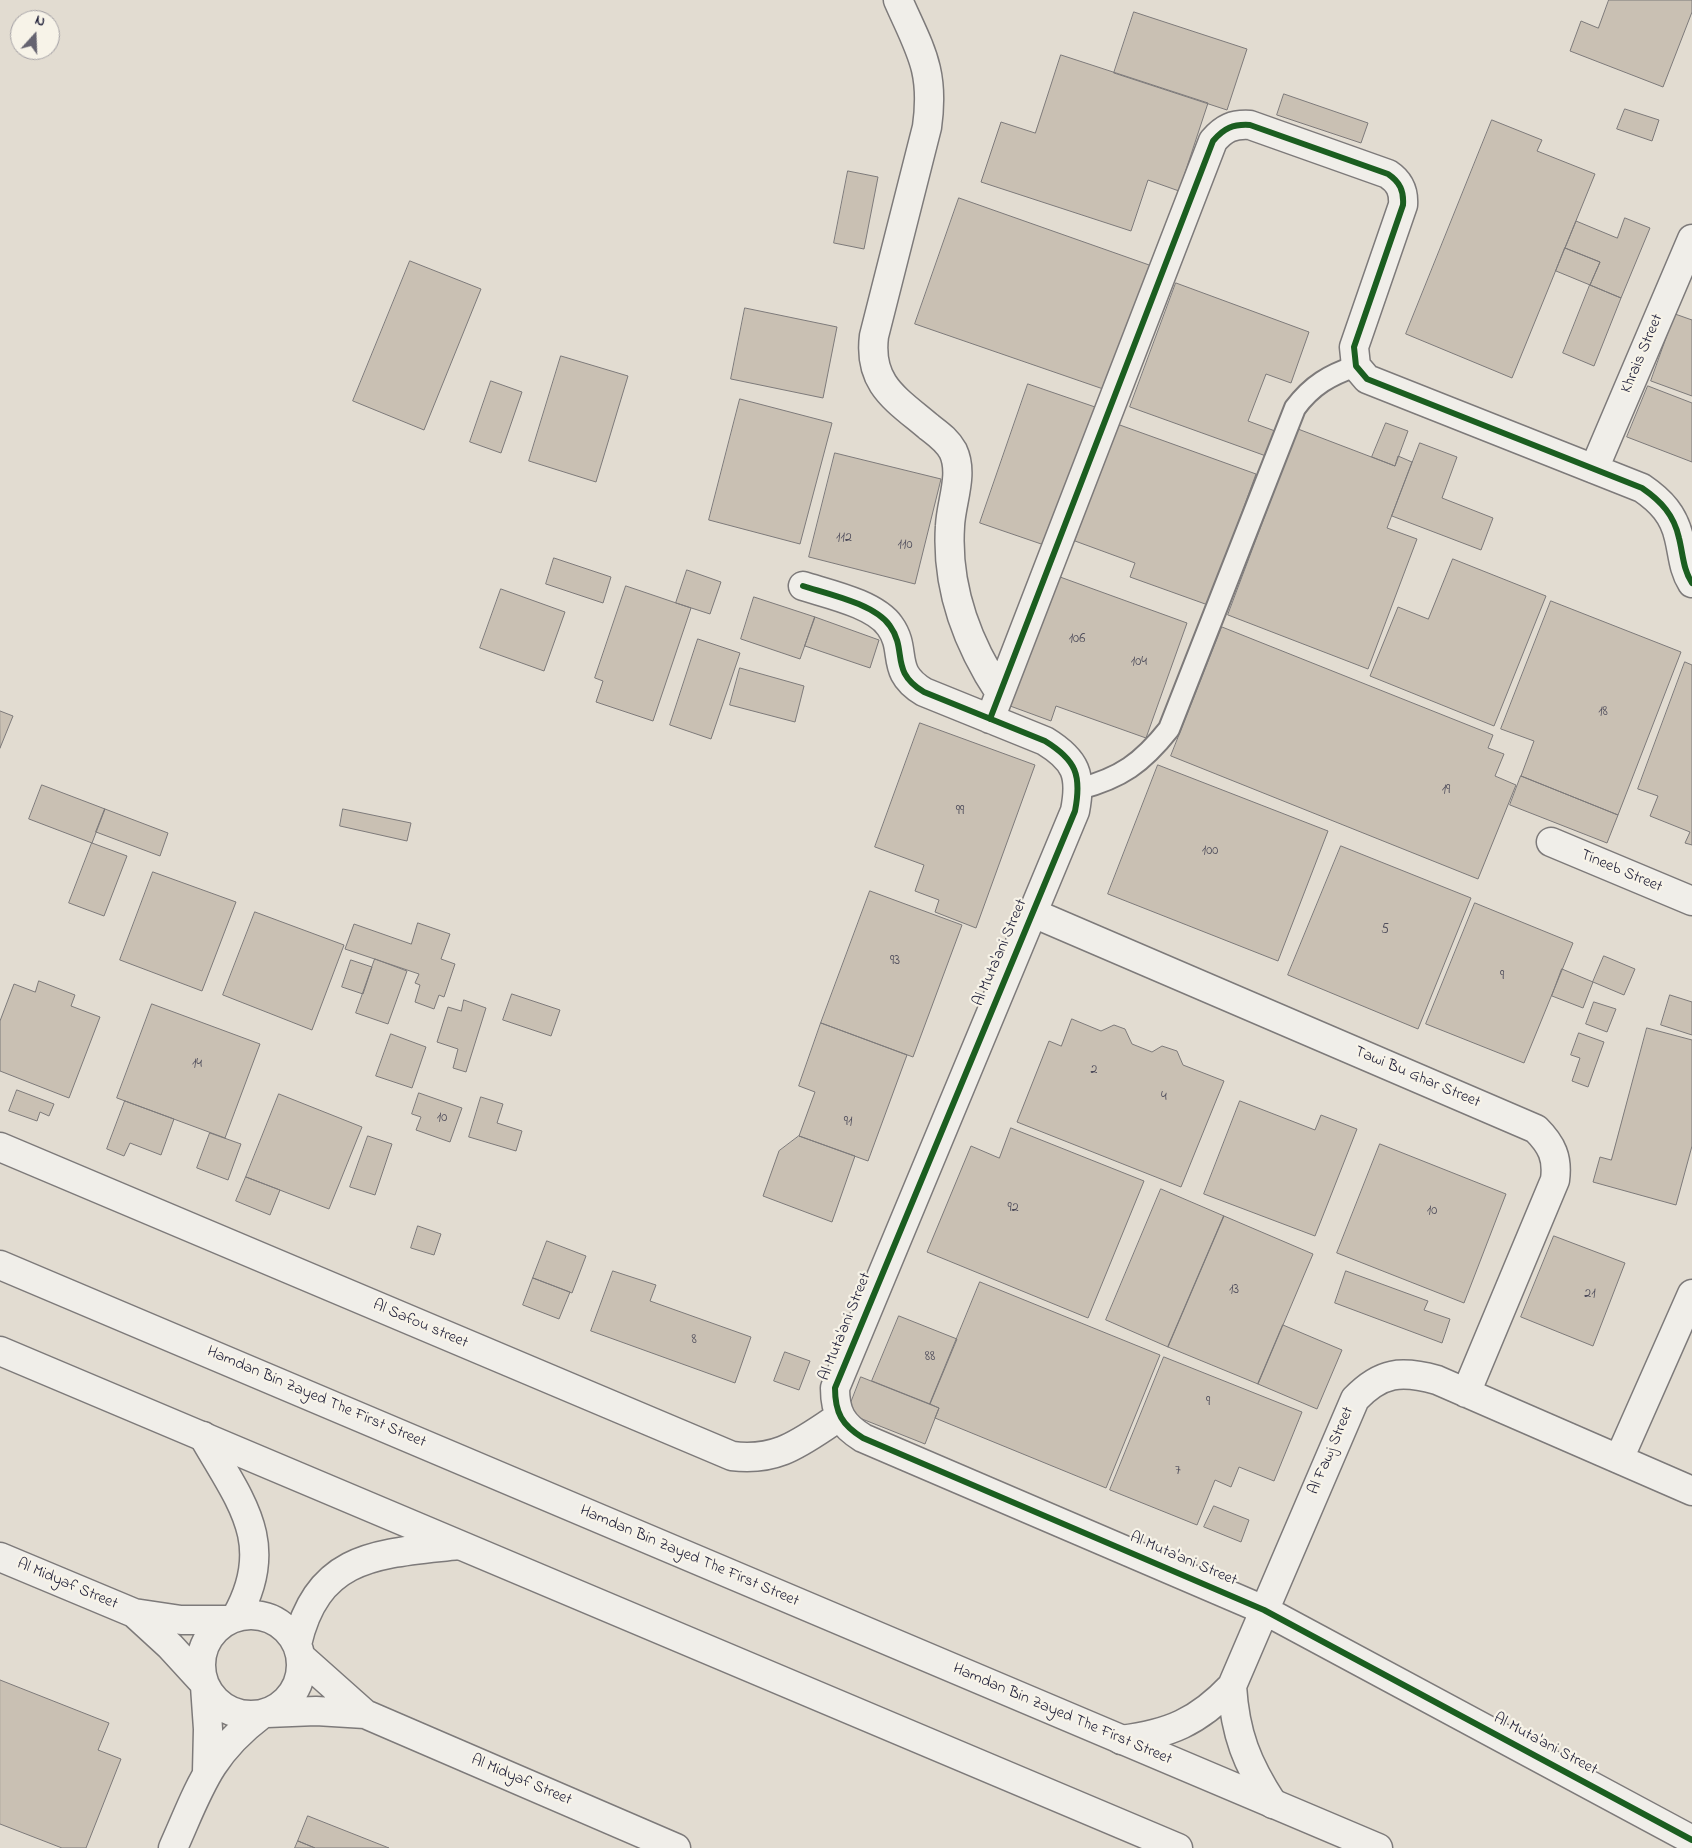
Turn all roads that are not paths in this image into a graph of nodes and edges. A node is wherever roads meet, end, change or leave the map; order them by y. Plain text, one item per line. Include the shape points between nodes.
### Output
1 (898, 0) edge
2 (1692, 239) edge
3 (1356, 366) junction
4 (1594, 469) junction
5 (1692, 583) edge
6 (803, 586) dead end
7 (1000, 693) junction
8 (990, 719) junction
9 (1080, 789) junction
10 (1551, 842) dead end
11 (1692, 901) edge
12 (1033, 913) junction
13 (0, 1146) edge
14 (0, 1264) edge
15 (1692, 1294) edge
16 (0, 1350) edge
17 (1466, 1393) junction
18 (839, 1417) junction
19 (203, 1436) junction
20 (1619, 1459) junction
21 (1692, 1491) edge
22 (458, 1544) junction
23 (0, 1558) edge
24 (1264, 1610) junction
25 (134, 1613) junction
26 (232, 1619) junction
27 (299, 1650) junction
28 (204, 1684) junction
29 (1232, 1686) junction
30 (264, 1714) junction
31 (365, 1714) junction
32 (1121, 1740) junction
33 (207, 1772) junction
34 (1273, 1804) junction
35 (1692, 1840) edge
36 (173, 1848) edge
37 (676, 1848) edge
38 (1178, 1848) edge
39 (1378, 1848) edge

1 - 7 street via 925,62 930,106 874,336 874,366 880,382 892,396 944,438 953,451 957,477 949,547 953,583 961,618 972,644
2 - 4 street, Khrais Street
3 - 4 street via 1375,384
3 - 7 street via 1354,347 1403,205 1400,185 1388,174 1250,125 1228,127 1213,141
3 - 9 lane via 1319,382 1306,392 1295,408 1169,729 1152,751 1131,768 1106,782
4 - 5 street via 1642,488 1667,509 1675,524 1681,555
6 - 8 street via 881,616 890,626 896,639 900,665 913,685
7 - 8 street
8 - 9 street via 1045,741 1063,752 1076,771
9 - 12 street, Al Muta'ani Street via 1075,811
10 - 11 street, Tineeb Street
12 - 17 street, Tawi Bu Ghar Street via 1536,1129 1546,1139 1557,1165 1555,1180
12 - 18 street, Al Muta'ani Street via 835,1388
13 - 18 street, Al Safou street via 732,1456 773,1455 791,1448
14 - 32 street, Hamdan Bin Zayed The First Street
15 - 20 street
16 - 19 street
17 - 20 street, Al Fawj Street
17 - 24 street, Al Fawj Street via 1415,1374 1389,1375 1369,1384 1355,1399
18 - 24 street, Al Muta'ani Street via 863,1438
19 - 22 street
19 - 26 street via 250,1521 254,1540 252,1580 246,1600
20 - 21 street, Al Fawj Street
22 - 27 street via 378,1555 352,1564 336,1575 309,1606
22 - 38 street
23 - 25 street, Al Midyaf Street
24 - 29 street, Al Fawj Street
24 - 35 street, Al Muta'ani Street
25 - 26 street, Al Midyaf Street via 181,1620
25 - 28 street, Al Midyaf Street
26 - 27 street via 250,1615 278,1622
26 - 28 street via 210,1635 204,1646 200,1670
27 - 30 street via 301,1672 290,1697
27 - 31 street, Al Midyaf Street via 332,1687
28 - 30 street via 212,1698 234,1713
28 - 33 street
29 - 32 street, Al Fawj Street via 1194,1720 1147,1737
29 - 34 street via 1239,1736 1247,1760
30 - 31 street, Al Midyaf Street via 316,1711
30 - 33 street via 231,1741
31 - 37 street, Al Midyaf Street
32 - 34 street, Hamdan Bin Zayed The First Street
33 - 36 street
34 - 39 street, Hamdan Bin Zayed The First Street

